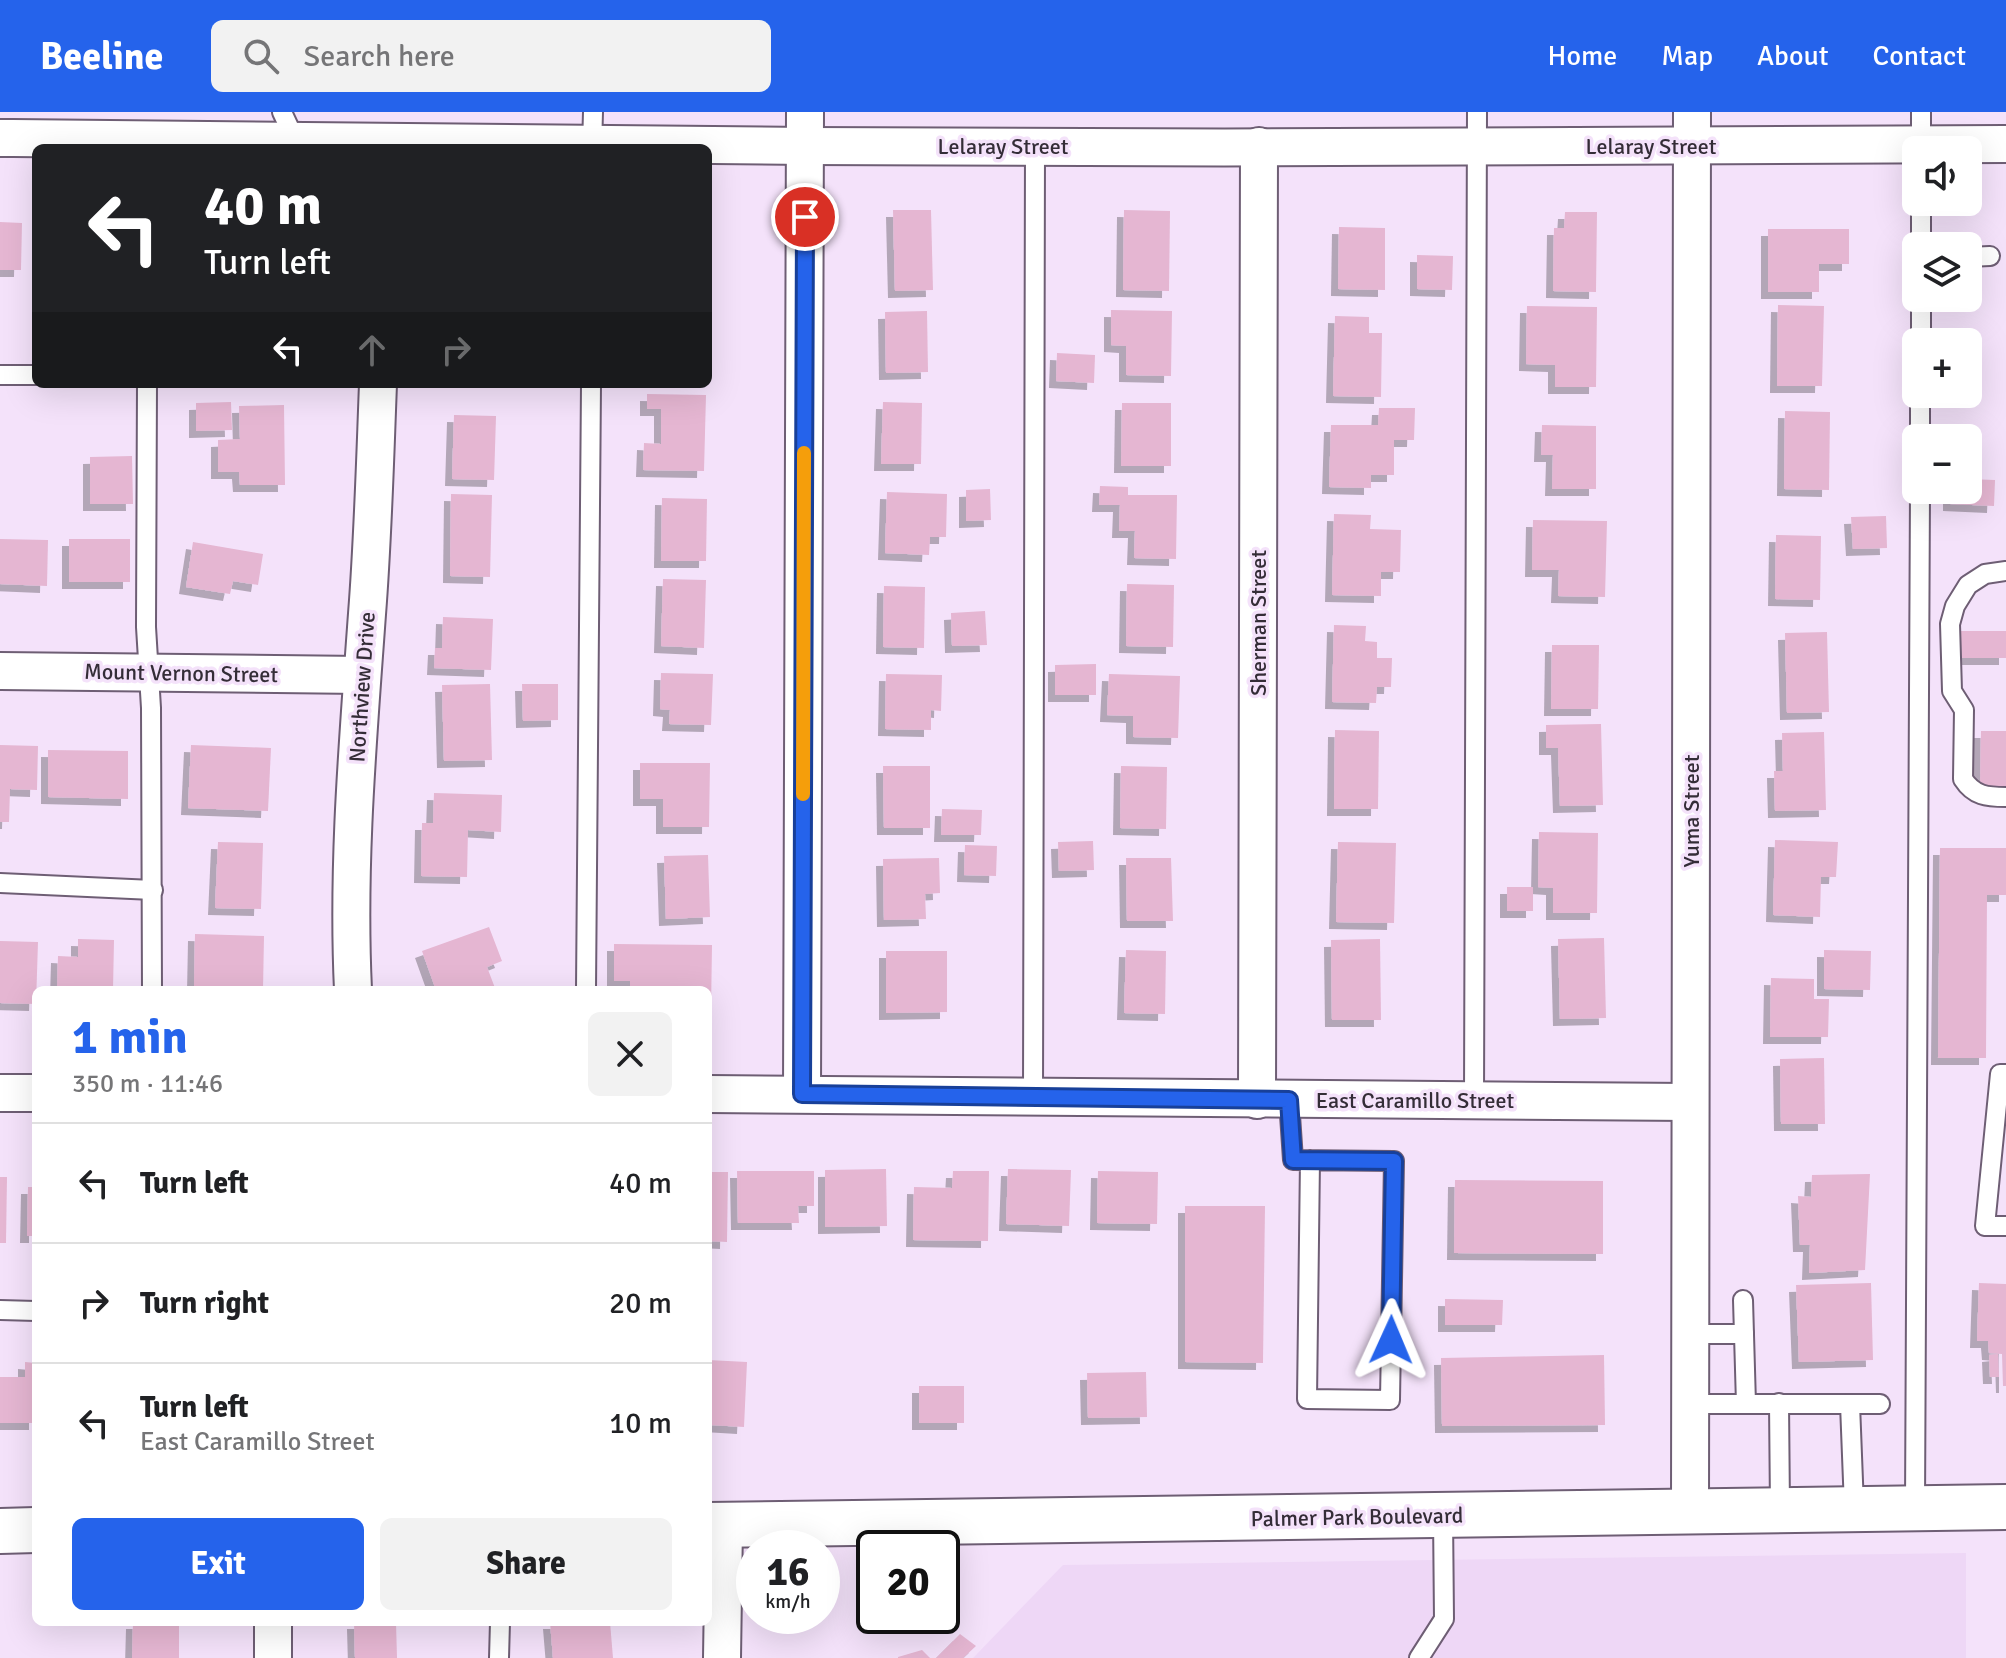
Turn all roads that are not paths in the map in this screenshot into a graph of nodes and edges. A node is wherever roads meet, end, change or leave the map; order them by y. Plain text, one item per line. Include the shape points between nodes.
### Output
1 (288, 126) edge
2 (1477, 128) edge
3 (805, 129) edge
4 (1692, 130) edge
5 (386, 133) edge
6 (592, 134) edge
7 (1921, 136) edge
8 (0, 138) edge
9 (1982, 142) edge
10 (151, 143) edge
11 (2006, 144) edge
12 (1035, 146) junction
13 (1259, 146) junction
14 (1982, 256) edge
15 (1990, 256) dead end
16 (0, 375) edge
17 (32, 375) edge
18 (147, 388) edge
19 (378, 388) edge
20 (591, 388) edge
21 (1920, 504) edge
22 (2006, 571) edge
23 (0, 671) edge
24 (150, 673) junction
25 (362, 675) junction
26 (2006, 797) edge
27 (0, 883) edge
28 (153, 890) junction
29 (152, 986) edge
30 (353, 986) edge
31 (586, 986) edge
32 (2006, 1074) edge
33 (0, 1093) edge
34 (32, 1093) edge
35 (712, 1094) edge
36 (802, 1094) junction
37 (1033, 1097) junction
38 (1273, 1100) junction
39 (1474, 1101) junction
40 (1690, 1102) junction
41 (1310, 1160) junction
42 (2006, 1226) edge
43 (1743, 1300) dead end
44 (0, 1310) edge
45 (32, 1311) edge
46 (1690, 1334) junction
47 (1744, 1334) junction
48 (1779, 1403) junction
49 (1690, 1404) junction
50 (1746, 1404) junction
51 (1850, 1404) junction
52 (1880, 1404) dead end
53 (1854, 1507) junction
54 (1915, 1507) junction
55 (2006, 1507) edge
56 (1780, 1509) junction
57 (1690, 1510) junction
58 (1443, 1515) junction
59 (716, 1525) edge
60 (32, 1530) edge
61 (0, 1531) edge
62 (273, 1626) edge
63 (500, 1626) edge
64 (273, 1658) edge
65 (499, 1658) edge
66 (722, 1658) edge
67 (1419, 1658) edge

1 - 5 street, Lelaray Street
1 - 10 street, Lelaray Street
2 - 4 street, Lelaray Street
2 - 13 street, Lelaray Street
2 - 39 lane
3 - 6 street, Lelaray Street
3 - 12 street, Lelaray Street
3 - 36 street
4 - 7 street, Lelaray Street
4 - 40 street, Yuma Street
5 - 6 street, Lelaray Street
8 - 10 street, Lelaray Street
9 - 11 street, Lelaray Street
12 - 13 street, Lelaray Street
12 - 37 lane
13 - 38 street, Sherman Street
14 - 15 lane
16 - 17 lane
18 - 24 lane
19 - 25 street, Northview Drive
20 - 31 lane
21 - 54 lane
22 - 26 lane via 1985,574 1968,585 1950,624 1952,691 1964,710 1963,779 1974,792
23 - 24 street, Mount Vernon Street
24 - 25 street, Mount Vernon Street
24 - 28 lane
25 - 30 street, Northview Drive via 354,789
27 - 28 lane
28 - 29 lane
32 - 42 lane via 2000,1074 1985,1226
33 - 34 street
35 - 36 street, East Caramillo Street
36 - 37 street, East Caramillo Street
37 - 38 street, East Caramillo Street
38 - 39 street, East Caramillo Street
38 - 41 lane via 1293,1160
39 - 40 street, East Caramillo Street
40 - 46 street, Yuma Street
41 - 41 lane via 1394,1161 1390,1400 1307,1399
43 - 47 lane
44 - 45 lane
46 - 47 lane
46 - 49 street, Yuma Street
47 - 50 lane
48 - 50 lane
48 - 51 lane
48 - 56 lane
49 - 50 lane
49 - 57 street, Yuma Street
51 - 52 lane
51 - 53 lane
53 - 54 main road, Palmer Park Boulevard
53 - 56 main road, Palmer Park Boulevard
54 - 55 main road, Palmer Park Boulevard
56 - 57 main road, Palmer Park Boulevard
57 - 58 main road, Palmer Park Boulevard
58 - 59 main road, Palmer Park Boulevard
58 - 67 lane via 1444,1619
59 - 66 street
60 - 61 main road
62 - 64 street
63 - 65 lane

